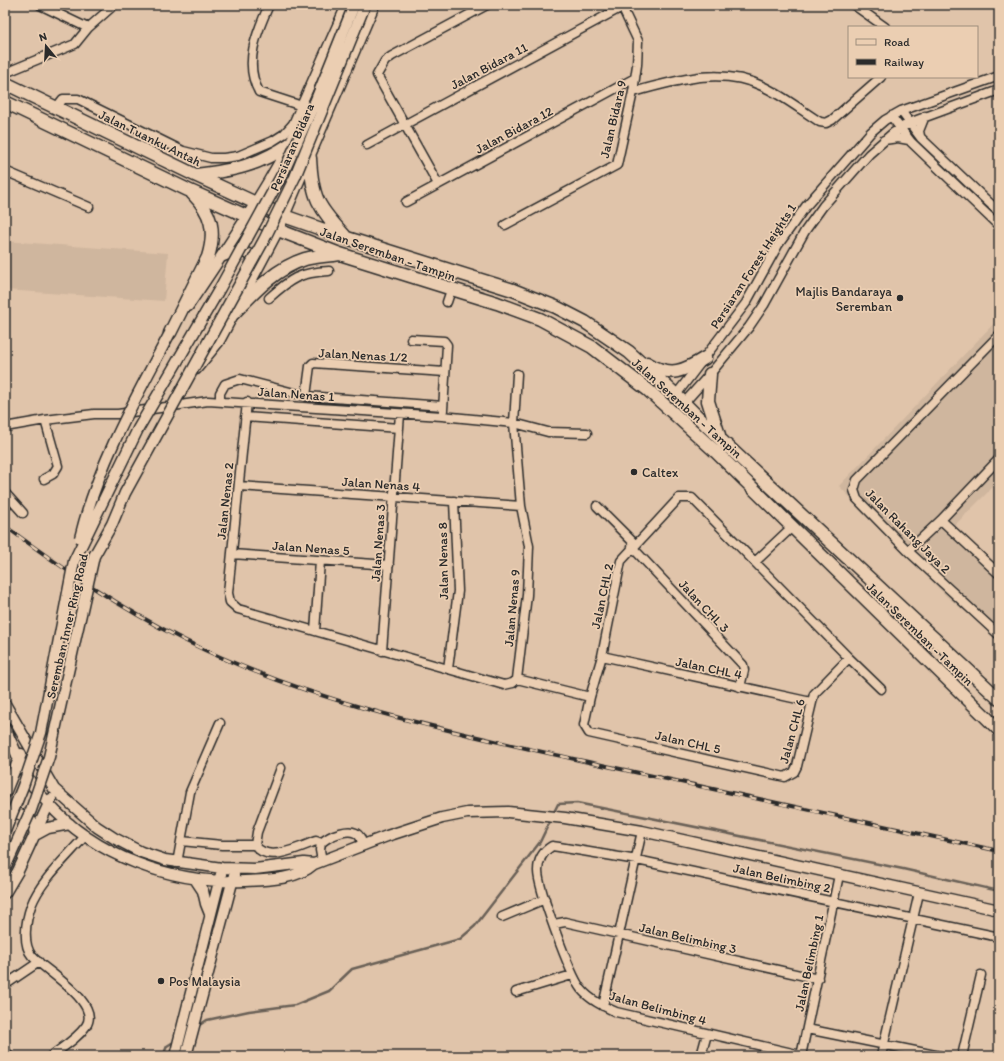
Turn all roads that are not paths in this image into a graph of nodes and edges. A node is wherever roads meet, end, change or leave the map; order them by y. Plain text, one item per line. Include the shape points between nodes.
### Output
1 (40, 5) edge
2 (114, 5) edge
3 (269, 5) edge
4 (346, 5) edge
5 (349, 5) edge
6 (354, 5) edge
7 (366, 5) edge
8 (374, 5) edge
9 (487, 5) edge
10 (854, 5) edge
11 (621, 6) edge
12 (884, 26) edge
13 (88, 28) junction
14 (5, 73) edge
15 (999, 76) edge
16 (634, 78) junction
17 (880, 78) edge
18 (5, 83) edge
19 (999, 90) edge
20 (633, 92) junction
21 (5, 102) edge
22 (304, 107) junction
23 (56, 108) junction
24 (901, 111) junction
25 (891, 116) junction
26 (925, 116) junction
27 (909, 123) junction
28 (405, 124) junction
29 (899, 129) junction
30 (920, 136) junction
31 (884, 140) junction
32 (909, 140) junction
33 (290, 144) junction
34 (367, 145) dead end
35 (310, 158) junction
36 (5, 171) edge
37 (195, 175) junction
38 (268, 181) junction
39 (438, 184) junction
40 (298, 186) junction
41 (188, 190) junction
42 (255, 202) junction
43 (406, 202) dead end
44 (89, 208) dead end
45 (999, 212) edge
46 (246, 216) junction
47 (284, 216) junction
48 (505, 225) dead end
49 (999, 226) edge
50 (278, 230) junction
51 (347, 238) junction
52 (340, 254) junction
53 (221, 257) junction
54 (257, 269) junction
55 (329, 271) dead end
56 (220, 288) joint
57 (451, 290) junction
58 (233, 294) joint
59 (269, 298) dead end
60 (447, 302) dead end
61 (234, 313) junction
62 (170, 333) junction
63 (999, 335) edge
64 (411, 339) dead end
65 (629, 352) junction
66 (705, 358) junction
67 (446, 372) junction
68 (517, 374) dead end
69 (710, 374) junction
70 (187, 380) junction
71 (292, 392) junction
72 (306, 396) junction
73 (680, 399) junction
74 (220, 401) junction
75 (247, 402) junction
76 (290, 405) junction
77 (443, 406) junction
78 (400, 414) junction
79 (442, 416) junction
80 (245, 417) junction
81 (45, 420) junction
82 (514, 423) junction
83 (5, 427) edge
84 (399, 428) junction
85 (586, 433) dead end
86 (722, 441) junction
87 (999, 459) edge
88 (44, 479) dead end
89 (238, 486) junction
90 (5, 493) edge
91 (394, 497) junction
92 (454, 501) junction
93 (521, 506) junction
94 (597, 506) dead end
95 (23, 514) dead end
96 (941, 520) junction
97 (792, 527) junction
98 (633, 546) junction
99 (908, 551) junction
100 (232, 554) junction
101 (74, 561) junction
102 (320, 561) junction
103 (755, 562) junction
104 (389, 566) junction
105 (999, 574) edge
106 (315, 631) junction
107 (999, 635) edge
108 (382, 651) junction
109 (602, 656) junction
110 (849, 658) junction
111 (448, 669) junction
112 (517, 679) junction
113 (740, 687) junction
114 (881, 689) dead end
115 (590, 697) junction
116 (999, 699) edge
117 (811, 702) junction
118 (5, 704) edge
119 (220, 723) dead end
120 (584, 725) joint
121 (5, 729) edge
122 (999, 730) edge
123 (27, 744) junction
124 (19, 758) junction
125 (282, 768) dead end
126 (790, 775) joint
127 (54, 789) junction
128 (5, 793) edge
129 (49, 804) junction
130 (5, 814) edge
131 (70, 824) junction
132 (5, 831) edge
133 (642, 832) junction
134 (35, 835) junction
135 (85, 836) junction
136 (181, 841) junction
137 (322, 843) junction
138 (255, 845) junction
139 (363, 846) junction
140 (559, 847) joint
141 (636, 860) junction
142 (177, 863) junction
143 (318, 863) junction
144 (5, 868) edge
145 (222, 868) junction
146 (235, 869) junction
147 (839, 875) junction
148 (195, 879) junction
149 (220, 880) junction
150 (233, 881) junction
151 (5, 893) edge
152 (919, 893) junction
153 (544, 899) junction
154 (834, 902) junction
155 (999, 910) edge
156 (210, 914) junction
157 (502, 917) dead end
158 (913, 920) junction
159 (554, 924) junction
160 (620, 935) junction
161 (999, 937) edge
162 (39, 962) junction
163 (572, 975) junction
164 (981, 975) dead end
165 (818, 979) junction
166 (5, 985) edge
167 (516, 992) dead end
168 (603, 1006) junction
169 (188, 1027) junction
170 (807, 1029) junction
171 (707, 1034) junction
172 (184, 1043) junction
173 (884, 1044) junction
174 (5, 1050) edge
175 (921, 1054) edge
176 (801, 1055) edge
177 (9, 1056) edge
178 (51, 1056) edge
179 (174, 1056) edge
180 (186, 1056) edge
181 (702, 1056) edge
182 (881, 1056) edge
183 (940, 1056) edge
184 (962, 1056) edge

1 - 13 street
2 - 13 street
3 - 22 street via 255,38 252,68 256,87 259,92
4 - 22 street
5 - 22 main road, Persiaran Bidara
6 - 56 main road, Persiaran Bidara, bridge via 285,169
7 - 58 main road, Persiaran Bidara, bridge via 295,177 264,240
8 - 35 main road, Persiaran Bidara
9 - 28 street via 392,56 380,68 377,75
10 - 12 street
11 - 16 street, Jalan Bidara 9 via 638,41
11 - 28 street, Jalan Bidara 11
13 - 14 street via 75,44
15 - 24 street, Persiaran Forest Heights 1
16 - 20 street, Jalan Bidara 9
16 - 39 street, Jalan Bidara 12
17 - 20 street via 826,123 820,122 762,86 735,78 685,78
18 - 23 highway, Jalan Tuanku Antah
19 - 26 street, Persiaran Forest Heights 1
20 - 48 street, Jalan Bidara 9 via 617,165
21 - 41 highway
22 - 23 street via 293,124 273,141 251,152 224,158 211,158 183,151 78,99 63,99
22 - 33 main road, Persiaran Bidara
23 - 37 highway, Jalan Tuanku Antah
24 - 25 street, Persiaran Forest Heights 1
24 - 27 street
25 - 29 street
25 - 66 street, Persiaran Forest Heights 1 via 871,132 806,206 778,246 746,303
26 - 27 street, Persiaran Forest Heights 1
26 - 30 street via 919,131
27 - 29 street, Persiaran Forest Heights 1
27 - 30 street
28 - 34 street, Jalan Bidara 11
28 - 39 street
29 - 31 street, Persiaran Forest Heights 1
29 - 32 street
30 - 45 street
31 - 32 street
31 - 69 street, Persiaran Forest Heights 1 via 823,206 792,253 764,305
32 - 49 street
33 - 37 highway via 268,158 246,166
33 - 38 main road, Persiaran Bidara
35 - 40 main road, Persiaran Bidara
35 - 51 highway via 314,194 324,211
36 - 44 street
37 - 42 highway, Jalan Tuanku Antah
38 - 40 main road via 271,191 276,193 291,191
38 - 42 main road, Persiaran Bidara
39 - 43 street, Jalan Bidara 12
40 - 47 main road, Persiaran Bidara
41 - 46 highway
41 - 62 highway via 206,210 213,232 212,245
42 - 46 main road, Persiaran Bidara
42 - 47 highway, Jalan Tuanku Antah
46 - 50 highway
46 - 53 main road, Persiaran Bidara
47 - 50 main road, Persiaran Bidara
47 - 51 highway, Jalan Seremban - Tampin
50 - 52 highway, Jalan Seremban - Tampin
50 - 54 main road, Persiaran Bidara
51 - 65 highway, Jalan Seremban - Tampin via 513,290 556,307 585,322
52 - 57 highway, Jalan Seremban - Tampin
52 - 61 highway via 306,259 290,265 269,279
53 - 54 main road via 236,251 244,252 253,259
53 - 62 main road, Persiaran Bidara
54 - 61 main road, Persiaran Bidara
55 - 59 street via 297,276
56 - 101 main road, Seremban Inner Ring Road, bridge via 138,429
57 - 60 street
57 - 97 highway, Jalan Seremban - Tampin via 540,319 592,347 648,390
58 - 70 main road, Seremban Inner Ring Road, bridge
61 - 70 main road, Persiaran Bidara, bridge via 219,341
62 - 101 main road, Persiaran Bidara, bridge via 103,464
63 - 99 street, Jalan Rahang Jaya 2 via 857,480 854,490 857,499
64 - 67 street via 444,341 447,345
65 - 66 highway via 654,368 671,372 684,371
65 - 73 highway, Jalan Seremban - Tampin
66 - 73 street, Persiaran Forest Heights 1
67 - 72 street, Jalan Nenas 1/2 via 313,363 310,366
67 - 77 street
68 - 82 street, Jalan Nenas 9
69 - 73 street, Persiaran Forest Heights 1
69 - 86 highway via 708,401
70 - 144 main road, Seremban Inner Ring Road, bridge via 125,493 112,524 94,556 50,757 31,810
71 - 72 street
71 - 74 street via 240,379 225,384 220,393
71 - 76 street
72 - 77 street
73 - 86 highway, Jalan Seremban - Tampin
74 - 75 street, Jalan Nenas 1
74 - 81 street, Jalan Nenas 1
75 - 76 street, Jalan Nenas 1
75 - 80 street, Jalan Nenas 2
76 - 78 street, Jalan Nenas 1
77 - 79 street
78 - 79 street, Jalan Nenas 1
78 - 84 street, Jalan Nenas 3
79 - 82 street, Jalan Nenas 1
80 - 84 street
80 - 89 street, Jalan Nenas 2
81 - 83 street, Jalan Nenas 1
81 - 88 street via 58,466 53,474
82 - 85 street, Jalan Nenas 1 via 548,432
82 - 93 street, Jalan Nenas 9
84 - 91 street, Jalan Nenas 3
86 - 116 highway, Jalan Seremban - Tampin
87 - 96 street
89 - 91 street, Jalan Nenas 4
89 - 100 street, Jalan Nenas 2
90 - 95 street
91 - 92 street, Jalan Nenas 4
91 - 104 street, Jalan Nenas 3
92 - 93 street, Jalan Nenas 4
92 - 111 street, Jalan Nenas 8 via 458,591
93 - 112 street, Jalan Nenas 9 via 529,546 527,595
94 - 98 street
96 - 99 street
96 - 105 street
97 - 103 street
97 - 122 highway, Jalan Seremban - Tampin
98 - 103 street, Jalan CHL 2 via 679,498 684,496 692,498
98 - 109 street, Jalan CHL 2 via 621,561
98 - 113 street, Jalan CHL 3 via 743,665
99 - 107 street, Jalan Rahang Jaya 2
100 - 102 street, Jalan Nenas 5
100 - 106 street, Jalan Nenas 2 via 228,593 230,602 238,609
101 - 132 main road, Seremban Inner Ring Road, bridge via 41,733
102 - 104 street, Jalan Nenas 5
102 - 106 street
103 - 110 street
104 - 108 street, Jalan Nenas 3
106 - 108 street
108 - 111 street
109 - 113 street, Jalan CHL 4
109 - 115 street, Jalan CHL 2
110 - 114 street
110 - 117 street, Jalan CHL 6 via 817,689
111 - 112 street via 504,685
112 - 115 street
113 - 117 street, Jalan CHL 4
115 - 120 street, Jalan CHL 2
117 - 126 street, Jalan CHL 6 via 796,766
118 - 123 main road
119 - 136 street via 190,792
120 - 126 street, Jalan CHL 5 via 589,733 690,754 778,777
121 - 124 main road
123 - 124 main road
123 - 127 main road
124 - 128 main road
124 - 129 main road via 31,784
125 - 138 street via 257,832
127 - 129 main road
127 - 142 main road via 114,838 142,852
129 - 131 main road
129 - 134 main road
130 - 134 main road via 9,812 22,815 32,822
131 - 134 main road via 48,828
131 - 135 main road
133 - 139 main road via 539,815 508,812 468,813 419,824
133 - 141 street
133 - 147 main road
134 - 151 main road
135 - 148 main road via 122,858
135 - 162 street via 40,889 31,905 27,943 32,956
136 - 138 street
136 - 142 street
137 - 138 street via 316,841 270,854 262,852
137 - 139 street via 334,835 353,833 360,837
137 - 143 street
139 - 143 main road
140 - 141 street, Jalan Belimbing 2
140 - 153 street, Jalan Belimbing 4 via 552,846 546,849 539,860 538,880
141 - 154 street, Jalan Belimbing 2
141 - 160 street
142 - 145 main road
143 - 146 main road
143 - 150 main road via 307,871 289,876
145 - 146 main road
145 - 149 main road
146 - 150 main road
147 - 152 main road
147 - 154 street, Jalan Belimbing 1
148 - 149 main road
148 - 156 main road via 203,891
149 - 150 main road
149 - 156 main road
150 - 169 main road
152 - 155 main road
152 - 158 street
153 - 157 street
153 - 159 street, Jalan Belimbing 4
154 - 158 street, Jalan Belimbing 2
154 - 165 street, Jalan Belimbing 1
156 - 169 main road
158 - 161 street, Jalan Belimbing 2
158 - 173 street
159 - 160 street, Jalan Belimbing 3 via 565,922
159 - 163 street, Jalan Belimbing 4
160 - 165 street, Jalan Belimbing 3
160 - 168 street
162 - 166 street
162 - 178 street via 82,1000 88,1013 87,1025 71,1042
163 - 167 street
163 - 168 street, Jalan Belimbing 4 via 582,990
164 - 184 street
165 - 170 street, Jalan Belimbing 1
168 - 171 street, Jalan Belimbing 4 via 616,1012
169 - 172 main road
170 - 173 street
170 - 176 street, Jalan Belimbing 1
171 - 176 street, Jalan Belimbing 4
171 - 181 street
172 - 179 main road
172 - 180 main road
173 - 175 street
173 - 182 street
174 - 177 street
175 - 183 street

